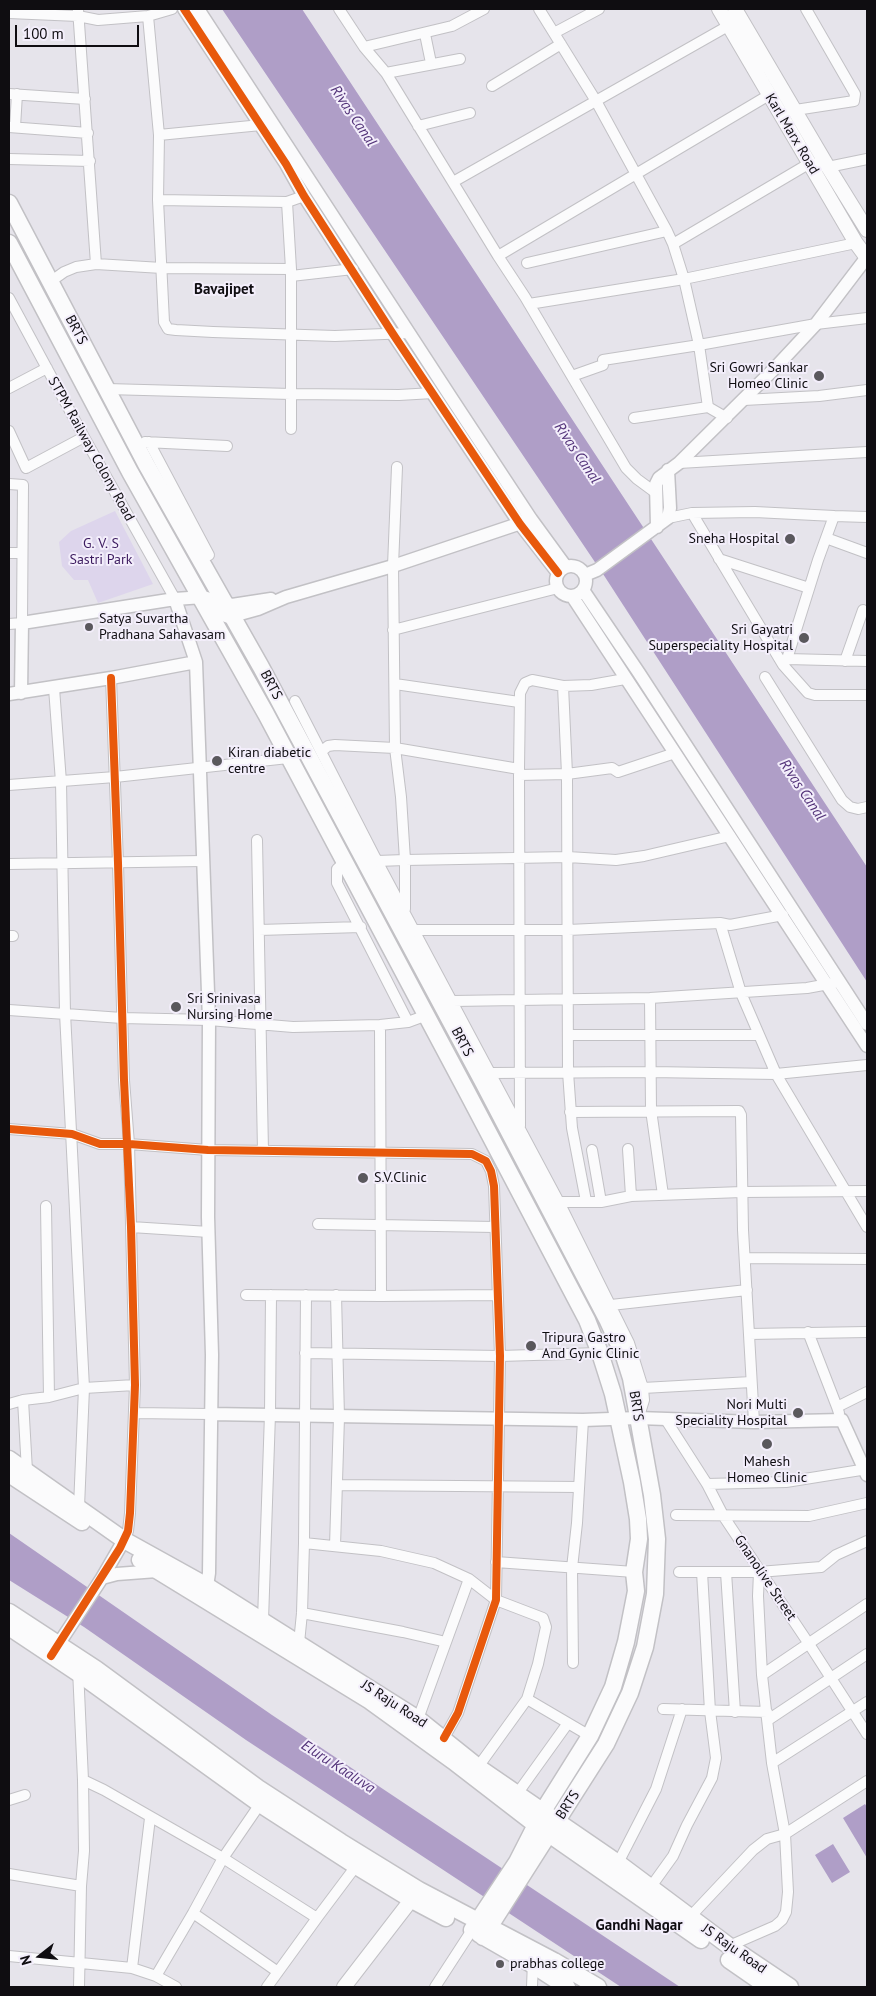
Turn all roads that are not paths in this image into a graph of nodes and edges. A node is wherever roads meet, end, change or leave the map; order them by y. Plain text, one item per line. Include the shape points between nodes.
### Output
1 (172, 9) edge
2 (184, 9) edge
3 (198, 9) edge
4 (339, 9) edge
5 (484, 9) edge
6 (539, 9) edge
7 (599, 9) edge
8 (718, 9) edge
9 (735, 9) edge
10 (806, 9) edge
11 (78, 12) edge
12 (9, 13) edge
13 (148, 16) junction
14 (728, 26) junction
15 (554, 32) junction
16 (425, 34) junction
17 (561, 44) junction
18 (364, 47) junction
19 (460, 58) dead end
20 (431, 63) junction
21 (386, 73) junction
22 (492, 86) dead end
23 (13, 94) edge
24 (769, 95) junction
25 (85, 99) junction
26 (596, 101) junction
27 (787, 111) junction
28 (470, 113) dead end
29 (261, 125) junction
30 (418, 126) junction
31 (12, 127) edge
32 (88, 133) junction
33 (159, 135) junction
34 (9, 159) edge
35 (867, 159) edge
36 (90, 161) junction
37 (810, 163) junction
38 (828, 167) junction
39 (637, 174) junction
40 (453, 182) junction
41 (304, 196) junction
42 (158, 200) junction
43 (287, 202) junction
44 (9, 203) edge
45 (867, 230) edge
46 (668, 231) junction
47 (9, 243) edge
48 (856, 243) junction
49 (674, 244) junction
50 (498, 256) junction
51 (867, 258) edge
52 (96, 264) junction
53 (527, 264) dead end
54 (162, 268) junction
55 (352, 269) junction
56 (291, 272) junction
57 (684, 279) junction
58 (50, 282) junction
59 (9, 298) edge
60 (529, 304) junction
61 (867, 318) edge
62 (816, 324) junction
63 (409, 333) junction
64 (394, 334) junction
65 (292, 335) junction
66 (699, 345) junction
67 (47, 368) junction
68 (572, 376) junction
69 (9, 388) edge
70 (107, 389) junction
71 (867, 390) edge
72 (433, 393) junction
73 (291, 394) junction
74 (744, 400) junction
75 (708, 407) junction
76 (634, 418) dead end
77 (727, 418) junction
78 (291, 429) dead end
79 (9, 431) edge
80 (84, 438) junction
81 (142, 441) junction
82 (227, 446) dead end
83 (867, 452) edge
84 (397, 467) dead end
85 (673, 467) junction
86 (9, 484) edge
87 (656, 493) junction
88 (692, 513) junction
89 (834, 516) junction
90 (867, 517) edge
91 (668, 518) junction
92 (526, 521) junction
93 (654, 529) junction
94 (826, 538) junction
95 (867, 552) edge
96 (9, 553) edge
97 (22, 553) junction
98 (209, 555) dead end
99 (719, 559) junction
100 (393, 566) junction
101 (562, 570) junction
102 (591, 572) junction
103 (558, 588) junction
104 (809, 588) junction
105 (578, 593) junction
106 (175, 599) junction
107 (203, 604) junction
108 (229, 610) junction
109 (863, 610) dead end
110 (22, 623) junction
111 (9, 624) edge
112 (393, 630) junction
113 (845, 661) junction
114 (867, 661) edge
115 (196, 662) junction
116 (785, 662) junction
117 (765, 677) dead end
118 (111, 678) junction
119 (625, 679) junction
120 (395, 684) junction
121 (562, 686) junction
122 (54, 688) junction
123 (15, 693) edge
124 (867, 695) edge
125 (295, 701) dead end
126 (519, 702) junction
127 (395, 748) junction
128 (322, 751) junction
129 (675, 753) junction
130 (288, 758) junction
131 (200, 769) junction
132 (519, 772) junction
133 (567, 774) junction
134 (115, 777) junction
135 (61, 782) junction
136 (9, 785) edge
137 (867, 807) edge
138 (730, 836) junction
139 (257, 840) dead end
140 (568, 857) junction
141 (520, 858) junction
142 (405, 860) junction
143 (203, 861) junction
144 (377, 861) junction
145 (346, 862) junction
146 (118, 863) junction
147 (9, 864) edge
148 (64, 864) junction
149 (404, 912) junction
150 (783, 915) junction
151 (720, 923) junction
152 (361, 927) junction
153 (259, 930) junction
154 (414, 930) junction
155 (521, 930) junction
156 (568, 930) junction
157 (833, 983) junction
158 (741, 993) junction
159 (650, 998) junction
160 (568, 1000) junction
161 (521, 1001) junction
162 (453, 1002) junction
163 (9, 1010) edge
164 (65, 1013) junction
165 (427, 1015) junction
166 (122, 1018) junction
167 (209, 1020) junction
168 (408, 1022) junction
169 (867, 1024) edge
170 (260, 1025) junction
171 (380, 1025) junction
172 (568, 1035) junction
173 (758, 1035) junction
174 (651, 1036) junction
175 (867, 1046) edge
176 (867, 1065) edge
177 (568, 1072) junction
178 (651, 1072) junction
179 (491, 1073) junction
180 (520, 1073) junction
181 (776, 1074) junction
182 (651, 1110) junction
183 (570, 1112) junction
184 (9, 1129) edge
185 (520, 1129) junction
186 (72, 1134) junction
187 (129, 1144) junction
188 (628, 1149) dead end
189 (208, 1150) junction
190 (592, 1150) dead end
191 (263, 1151) junction
192 (381, 1152) junction
193 (867, 1191) edge
194 (742, 1192) junction
195 (845, 1192) junction
196 (663, 1195) junction
197 (631, 1196) junction
198 (586, 1201) junction
199 (559, 1202) junction
200 (601, 1202) junction
201 (46, 1206) dead end
202 (318, 1224) dead end
203 (380, 1226) junction
204 (131, 1227) junction
205 (495, 1227) junction
206 (867, 1228) edge
207 (209, 1232) junction
208 (745, 1258) junction
209 (867, 1259) edge
210 (747, 1290) junction
211 (246, 1295) dead end
212 (271, 1295) junction
213 (306, 1295) junction
214 (336, 1295) junction
215 (498, 1295) junction
216 (380, 1296) junction
217 (611, 1305) junction
218 (808, 1332) junction
219 (867, 1332) edge
220 (749, 1334) junction
221 (305, 1353) junction
222 (338, 1353) junction
223 (600, 1353) junction
224 (500, 1356) junction
225 (751, 1382) junction
226 (135, 1385) junction
227 (84, 1388) junction
228 (643, 1388) junction
229 (867, 1392) edge
230 (49, 1397) junction
231 (22, 1400) junction
232 (9, 1404) edge
233 (837, 1407) junction
234 (134, 1413) junction
235 (210, 1414) junction
236 (270, 1414) junction
237 (304, 1416) junction
238 (339, 1417) junction
239 (618, 1418) junction
240 (638, 1418) junction
241 (499, 1419) junction
242 (583, 1420) junction
243 (666, 1420) junction
244 (842, 1420) junction
245 (754, 1422) junction
246 (9, 1459) edge
247 (27, 1471) junction
248 (866, 1471) edge
249 (9, 1474) edge
250 (707, 1484) junction
251 (337, 1485) junction
252 (498, 1485) junction
253 (579, 1487) junction
254 (867, 1503) edge
255 (79, 1508) junction
256 (676, 1515) dead end
257 (724, 1517) junction
258 (867, 1541) edge
259 (304, 1543) junction
260 (122, 1544) junction
261 (335, 1546) junction
262 (496, 1562) junction
263 (572, 1568) junction
264 (157, 1571) junction
265 (634, 1572) junction
266 (679, 1572) dead end
267 (702, 1572) junction
268 (726, 1572) junction
269 (759, 1572) junction
270 (102, 1578) junction
271 (469, 1580) junction
272 (204, 1592) junction
273 (496, 1600) junction
274 (867, 1604) edge
275 (9, 1612) edge
276 (302, 1613) junction
277 (263, 1620) junction
278 (9, 1627) edge
279 (446, 1642) junction
280 (299, 1643) junction
281 (809, 1644) junction
282 (55, 1650) junction
283 (867, 1654) edge
284 (573, 1663) dead end
285 (79, 1666) junction
286 (762, 1675) junction
287 (830, 1678) junction
288 (527, 1698) junction
289 (867, 1702) edge
290 (664, 1709) dead end
291 (682, 1709) junction
292 (710, 1711) junction
293 (735, 1712) junction
294 (851, 1712) junction
295 (768, 1716) junction
296 (418, 1719) junction
297 (568, 1723) junction
298 (867, 1734) edge
299 (590, 1736) junction
300 (444, 1738) junction
301 (772, 1763) junction
302 (478, 1767) junction
303 (83, 1780) junction
304 (867, 1781) edge
305 (517, 1794) junction
306 (25, 1795) dead end
307 (9, 1800) edge
308 (260, 1804) junction
309 (150, 1818) junction
310 (546, 1823) junction
311 (785, 1834) junction
312 (223, 1858) junction
313 (618, 1863) junction
314 (356, 1866) junction
315 (9, 1874) edge
316 (81, 1886) junction
317 (650, 1888) junction
318 (415, 1895) junction
319 (194, 1913) junction
320 (317, 1918) junction
321 (689, 1918) junction
322 (481, 1929) junction
323 (728, 1946) junction
324 (9, 1956) edge
325 (534, 1958) junction
326 (80, 1964) junction
327 (132, 1968) junction
328 (278, 1972) junction
329 (156, 1976) junction
330 (80, 1987) edge
331 (176, 1987) edge
332 (267, 1987) edge
333 (344, 1987) edge
334 (435, 1987) edge
335 (532, 1987) edge
336 (567, 1987) edge
337 (598, 1987) edge
338 (768, 1987) edge
339 (790, 1987) edge

1 - 13 street
2 - 29 street
3 - 63 street
4 - 18 street
5 - 16 street via 452,26
6 - 15 street
7 - 15 street
8 - 14 main road, Karl Marx Road
9 - 27 main road, Karl Marx Road
10 - 27 street via 855,94 854,101
11 - 12 street
11 - 13 street via 98,20
11 - 25 street
13 - 33 street
14 - 24 main road, Karl Marx Road
14 - 26 street
15 - 17 street
16 - 18 street
16 - 20 street
17 - 22 street
17 - 26 street
18 - 21 street
19 - 20 street
20 - 21 street
21 - 30 street
23 - 25 street
23 - 31 street
24 - 27 main road, Karl Marx Road
24 - 39 street
25 - 32 street
26 - 39 street
26 - 40 street
27 - 37 main road, Karl Marx Road
27 - 38 main road, Karl Marx Road
28 - 30 street
29 - 33 street
29 - 41 street
30 - 40 street
31 - 32 street
32 - 36 street
33 - 42 street
34 - 36 street
35 - 38 street
36 - 52 street
37 - 38 street
37 - 48 main road, Karl Marx Road
37 - 49 street
38 - 45 main road, Karl Marx Road
39 - 46 street
39 - 50 street
40 - 50 street
41 - 43 street
41 - 55 street
42 - 43 street
42 - 54 street
43 - 56 street
44 - 58 main road, BRTS
46 - 49 street
46 - 53 street
47 - 107 main road
48 - 51 main road, Karl Marx Road
48 - 57 street
49 - 57 street
50 - 60 street
51 - 62 street
52 - 54 street
52 - 58 street via 76,267
54 - 56 street
54 - 65 street via 164,322 168,329
55 - 56 street
55 - 64 street
56 - 65 street
57 - 60 street
57 - 66 street
58 - 70 main road, BRTS
59 - 67 street, STPM Railway Colony Road
60 - 68 street
61 - 62 street
62 - 66 street
62 - 74 street
63 - 64 street
63 - 92 street
64 - 65 street
64 - 72 street
65 - 73 street
66 - 68 street via 603,362
66 - 75 street
67 - 69 street
67 - 80 street, STPM Railway Colony Road
68 - 87 street via 626,468
70 - 73 street
70 - 81 main road, BRTS
71 - 74 street
72 - 73 street
72 - 92 street
73 - 78 street
74 - 77 street
75 - 76 street
75 - 77 street
77 - 85 street
79 - 80 street via 26,468
80 - 106 street, STPM Railway Colony Road
81 - 82 street
81 - 98 street
81 - 108 main road, BRTS
83 - 85 street
84 - 100 street
85 - 87 street via 659,478
85 - 91 street
86 - 97 street via 23,485
87 - 93 street
88 - 89 street
88 - 91 street
88 - 99 street
89 - 90 street
89 - 94 street
91 - 93 street
92 - 100 street
92 - 101 street
93 - 102 street
94 - 95 street
94 - 104 street
96 - 97 street
97 - 110 street
99 - 104 street
99 - 116 street
100 - 108 street via 286,598 256,600
100 - 112 street
101 - 102 street via 575,566
101 - 103 street via 556,582
102 - 105 street
103 - 105 street via 563,594
103 - 112 street
104 - 116 street
105 - 119 street
105 - 157 street via 639,673
106 - 107 street
106 - 110 street
106 - 115 street
107 - 108 street via 223,616
107 - 130 main road
108 - 240 main road, BRTS via 603,1312 627,1366
109 - 113 street
110 - 111 street
110 - 123 street
112 - 120 street
113 - 114 street
113 - 116 street
115 - 118 street
115 - 131 street
116 - 124 street via 808,693
117 - 137 street via 842,800 850,807
118 - 122 street
118 - 134 street
119 - 121 street
119 - 129 street
120 - 126 street
120 - 127 street
121 - 126 street via 532,680 525,683
121 - 133 street
122 - 123 street
122 - 135 street
125 - 128 street
126 - 132 street
127 - 128 street via 335,745
127 - 132 street
127 - 142 street
128 - 144 street
129 - 133 street via 618,772 612,768
129 - 138 street
130 - 131 street
130 - 145 main road
131 - 134 street
131 - 143 street
132 - 133 street
132 - 141 street
133 - 140 street
134 - 135 street
134 - 146 street
135 - 136 street
135 - 148 street
138 - 140 street via 616,860
138 - 150 street
139 - 153 street
140 - 141 street
140 - 156 street
141 - 142 street
141 - 155 street
142 - 144 street
142 - 149 street
143 - 146 street
143 - 167 street
144 - 149 street
145 - 152 street via 337,869 337,883
145 - 165 main road
146 - 148 street
146 - 166 street
147 - 148 street
148 - 164 street
149 - 154 street
150 - 151 street via 730,925
150 - 157 street
151 - 156 street
151 - 158 street
152 - 153 street
152 - 168 street
153 - 170 street
154 - 155 street
154 - 162 street
155 - 156 street
155 - 161 street
156 - 160 street
157 - 158 street
157 - 169 street
157 - 175 street
158 - 159 street
158 - 173 street
159 - 160 street
159 - 174 street
160 - 161 street
160 - 172 street
161 - 162 street
161 - 180 street
162 - 179 street
163 - 164 street
164 - 166 street
164 - 186 street
165 - 168 street
165 - 223 main road via 580,1306
166 - 167 street
166 - 187 street
167 - 170 street
167 - 189 street
168 - 171 street
170 - 171 street
170 - 191 street
171 - 192 street
172 - 174 street
172 - 177 street
173 - 174 street
173 - 181 street
174 - 178 street
176 - 181 street
177 - 178 street
177 - 180 street
177 - 183 street
178 - 181 street
178 - 182 street
179 - 180 street
179 - 185 street
180 - 185 street
181 - 195 street
182 - 183 street
182 - 194 street via 739,1110
182 - 196 street
183 - 198 street
184 - 186 street
185 - 199 street
186 - 187 street via 100,1144
186 - 227 street
187 - 189 street
187 - 204 street
188 - 197 street
189 - 191 street
189 - 207 street
190 - 200 street
191 - 192 street
192 - 203 street
192 - 205 street via 472,1154 480,1157 491,1171
193 - 195 street
194 - 195 street
194 - 196 street
194 - 208 street
195 - 206 street
196 - 197 street
197 - 200 street
198 - 199 street
198 - 200 street
199 - 217 street
201 - 230 street
202 - 203 street
203 - 205 street
203 - 216 street
204 - 207 street
204 - 226 street
205 - 215 street
207 - 235 street
208 - 209 street
208 - 210 street
210 - 217 street
210 - 220 street
211 - 212 street
212 - 213 street
212 - 236 street
213 - 214 street
213 - 221 street
214 - 216 street
214 - 222 street
215 - 216 street
215 - 224 street
217 - 228 street via 630,1342
218 - 219 street
218 - 220 street
218 - 233 street
220 - 225 street
221 - 222 street
221 - 237 street
222 - 224 street
222 - 238 street
223 - 224 street
223 - 239 main road
224 - 241 street
225 - 228 street
225 - 245 street
226 - 227 street
226 - 234 street
227 - 230 street
227 - 255 street
228 - 240 street via 644,1400
229 - 233 street
230 - 231 street
231 - 232 street
231 - 247 street
233 - 244 street
234 - 235 street
234 - 260 street via 130,1513 128,1531
235 - 236 street
235 - 272 street via 209,1572
236 - 237 street
236 - 277 street
237 - 238 street
237 - 259 street
238 - 241 street
238 - 251 street
239 - 240 street
239 - 242 street
239 - 265 main road via 638,1519
240 - 243 street
240 - 310 main road, BRTS via 657,1539 651,1620 636,1677 620,1717 594,1765
241 - 242 street
241 - 252 street
242 - 253 street
243 - 245 street
243 - 250 street, Gnanolive Street
244 - 245 street
244 - 248 street
246 - 247 main road, JS Raju Road
247 - 255 main road, JS Raju Road
248 - 250 street via 786,1482
249 - 260 main road, JS Raju Road
250 - 257 street, Gnanolive Street
251 - 252 street
251 - 261 street
252 - 253 street
252 - 262 street
253 - 263 street
254 - 257 street via 809,1516
255 - 260 main road, JS Raju Road
256 - 257 street
257 - 269 street, Gnanolive Street
258 - 269 street via 836,1555 821,1567
259 - 261 street
259 - 276 street
260 - 264 main road, JS Raju Road
260 - 270 street
260 - 272 main road, JS Raju Road
261 - 271 street via 418,1558 448,1568
262 - 263 street
262 - 273 street
263 - 265 street
263 - 284 street
264 - 270 street
264 - 272 main road, JS Raju Road
265 - 299 main road via 636,1591 620,1664
266 - 267 street
267 - 268 street
267 - 292 street
268 - 269 street
268 - 293 street
269 - 281 street, Gnanolive Street
269 - 286 street
270 - 282 street
271 - 273 street
271 - 279 street
272 - 277 main road, JS Raju Road
272 - 310 main road, JS Raju Road via 370,1701
273 - 288 street via 543,1618 546,1627
273 - 300 street via 458,1713
274 - 281 street
275 - 282 main road
276 - 279 street
276 - 280 street
277 - 280 main road, JS Raju Road
278 - 282 main road
279 - 296 street
280 - 296 main road, JS Raju Road
281 - 286 street
281 - 287 street, Gnanolive Street
282 - 285 main road
283 - 287 street
285 - 303 street
285 - 308 main road
285 - 318 main road
286 - 295 street
287 - 294 street, Gnanolive Street
287 - 295 street
288 - 297 street
288 - 302 street
289 - 294 street
290 - 291 street
291 - 292 street
291 - 313 street via 656,1789
292 - 293 street
292 - 317 street via 716,1758 712,1778 673,1856
293 - 295 street
294 - 298 street, Gnanolive Street
294 - 301 street
295 - 301 street
296 - 300 main road, JS Raju Road
297 - 299 street
297 - 305 street
299 - 310 main road
300 - 302 main road, JS Raju Road
301 - 311 street
302 - 305 main road, JS Raju Road
303 - 309 street
303 - 316 street
304 - 311 street
305 - 310 main road, JS Raju Road
306 - 307 street
308 - 312 street
308 - 314 main road
309 - 312 street
309 - 327 street
310 - 313 main road, JS Raju Road
310 - 322 main road, BRTS
310 - 338 main road, JS Raju Road
311 - 321 street via 767,1839 753,1850
311 - 323 street via 788,1892 782,1920
312 - 319 street
312 - 320 street
313 - 317 main road, JS Raju Road
314 - 318 main road
314 - 320 street
315 - 316 street
316 - 326 street
317 - 321 main road, JS Raju Road
318 - 322 main road
318 - 333 main road
319 - 328 street
319 - 329 street
320 - 328 street
321 - 323 main road, JS Raju Road
322 - 325 main road
322 - 334 street
323 - 339 main road, JS Raju Road
324 - 326 street
325 - 335 street
325 - 336 main road
325 - 337 main road via 575,1972
326 - 327 street
326 - 330 street
327 - 329 street
328 - 332 street
329 - 331 street

